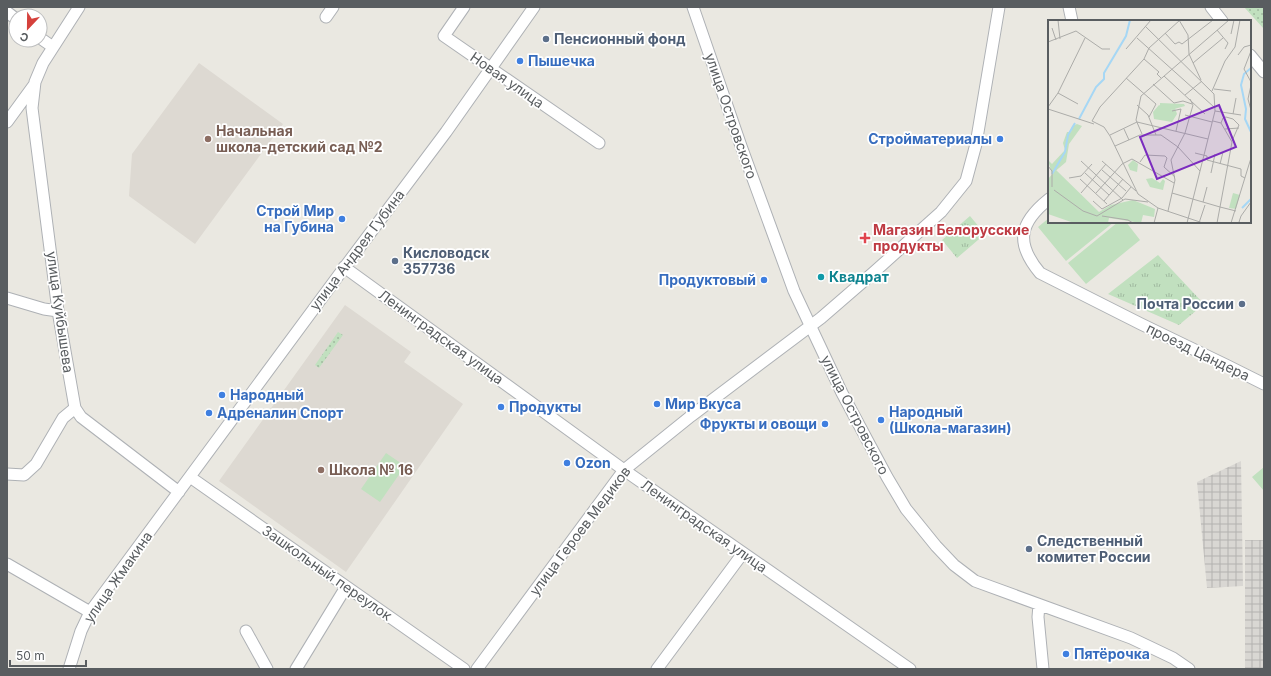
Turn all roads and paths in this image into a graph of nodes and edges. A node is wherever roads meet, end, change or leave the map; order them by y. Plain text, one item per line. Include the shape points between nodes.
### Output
1 (79, 7) edge
2 (333, 7) edge
3 (464, 7) edge
4 (534, 7) edge
5 (692, 7) edge
6 (999, 7) edge
7 (1069, 7) edge
8 (1211, 7) edge
9 (326, 17) dead end
10 (1072, 20) edge
11 (1221, 20) edge
12 (48, 44) edge
13 (53, 47) junction
14 (1251, 56) edge
15 (491, 69) junction
16 (1264, 72) edge
17 (35, 82) junction
18 (7, 122) edge
19 (599, 143) dead end
20 (1048, 200) edge
21 (344, 267) junction
22 (7, 298) edge
23 (58, 311) junction
24 (810, 327) junction
25 (1264, 384) edge
26 (75, 408) junction
27 (624, 470) junction
28 (7, 474) edge
29 (190, 477) junction
30 (179, 492) junction
31 (743, 553) junction
32 (7, 564) edge
33 (346, 587) junction
34 (1039, 605) junction
35 (90, 612) junction
36 (246, 631) dead end
37 (73, 666) edge
38 (267, 669) edge
39 (296, 669) edge
40 (464, 669) edge
41 (476, 669) edge
42 (657, 669) edge
43 (910, 669) edge
44 (1042, 669) edge
45 (1189, 669) edge

1 - 13 street, улица Куйбышева
2 - 9 street
3 - 15 street, Новая улица via 444,36
4 - 15 street, улица Андрея Губина
5 - 24 street, улица Островского via 740,146
6 - 24 street, улица Героев Медиков via 976,144 966,181 941,212
7 - 10 street
8 - 11 street
12 - 13 street
13 - 17 street, улица Куйбышева
14 - 16 street
15 - 19 street, Новая улица
15 - 21 street, улица Андрея Губина
17 - 18 street, улица Куйбышева
17 - 23 street, улица Куйбышева via 32,108
20 - 25 street, проезд Цандера via 1035,211 1025,228 1023,242 1032,264 1040,273
21 - 27 street, Ленинградская улица
21 - 29 street, улица Андрея Губина
22 - 23 street
23 - 26 street, улица Куйбышева
24 - 27 street, улица Героев Медиков
24 - 34 street, улица Островского via 887,476 906,509 936,546 975,582
26 - 28 street via 63,418 36,464 24,475
26 - 30 street via 82,418
27 - 31 street, Ленинградская улица
27 - 41 street, улица Героев Медиков
29 - 30 street, улица Андрея Губина
29 - 33 street, Зашкольный переулок
30 - 35 street, улица Жмакина
31 - 42 street
31 - 43 street, Ленинградская улица
32 - 35 street
33 - 39 street
33 - 40 street, Зашкольный переулок
34 - 44 street
34 - 45 street, улица Островского via 1131,638 1173,658
35 - 37 street, улица Жмакина via 81,631
36 - 38 street

